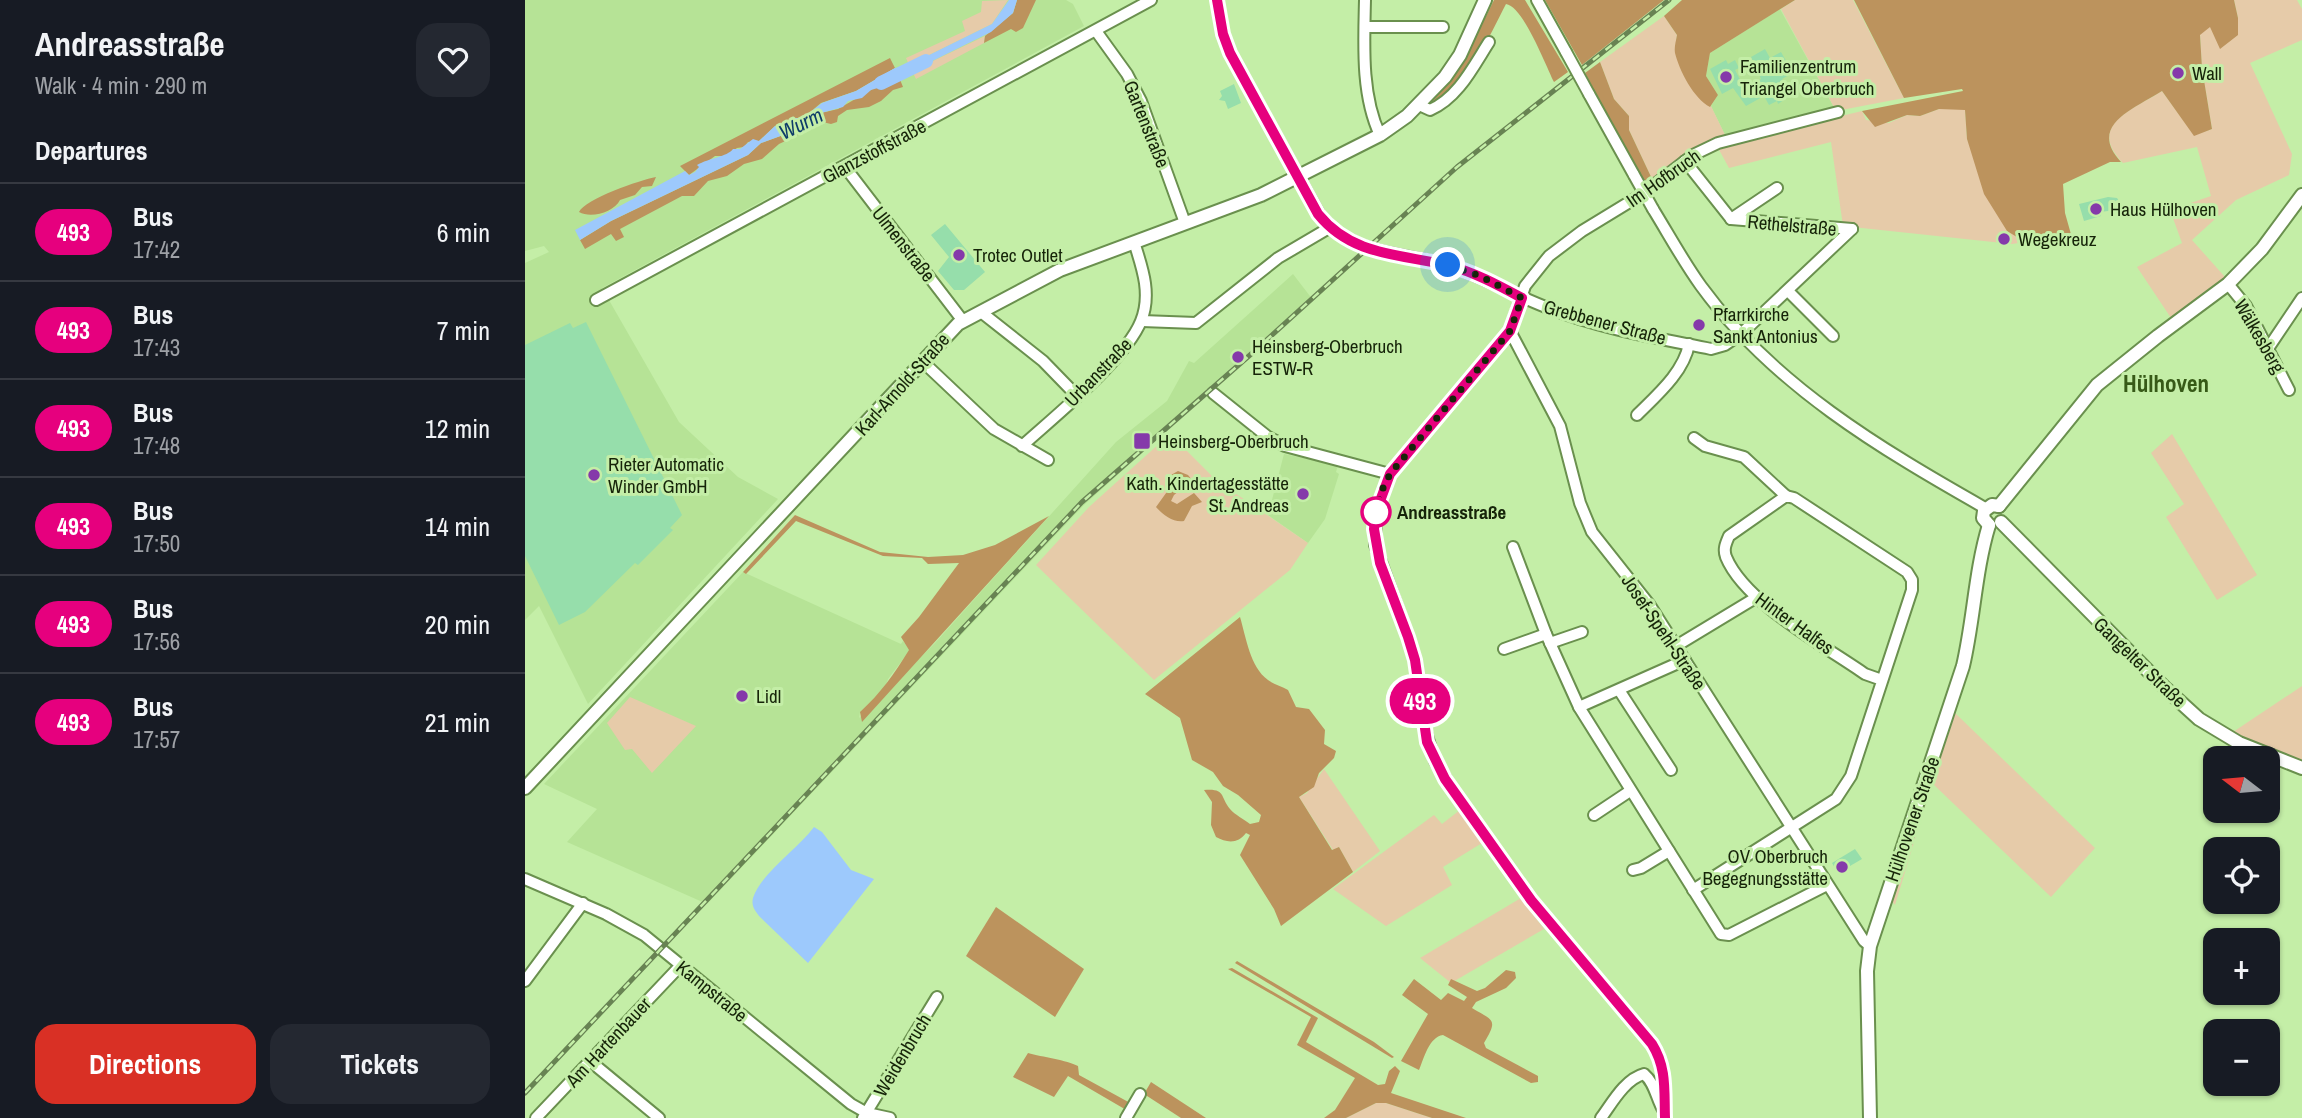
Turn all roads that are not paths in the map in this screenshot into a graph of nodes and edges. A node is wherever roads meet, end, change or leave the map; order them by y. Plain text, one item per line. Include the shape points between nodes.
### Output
1 (1151, 0) edge
2 (1217, 0) edge
3 (1365, 0) edge
4 (1485, 0) edge
5 (1537, 0) edge
6 (1365, 27) junction
7 (1443, 27) dead end
8 (1096, 31) junction
9 (1489, 41) dead end
10 (1419, 105) junction
11 (1837, 112) dead end
12 (1380, 135) junction
13 (1685, 161) junction
14 (845, 167) junction
15 (1299, 176) junction
16 (1777, 188) dead end
17 (2302, 195) edge
18 (1731, 219) junction
19 (1185, 223) junction
20 (1329, 228) junction
21 (1853, 229) joint
22 (1134, 242) junction
23 (2228, 284) junction
24 (1788, 290) junction
25 (1522, 298) junction
26 (2302, 298) edge
27 (596, 300) dead end
28 (981, 312) junction
29 (963, 321) junction
30 (1142, 321) junction
31 (1510, 331) junction
32 (1741, 334) junction
33 (1833, 336) dead end
34 (1689, 345) junction
35 (2269, 347) junction
36 (922, 361) junction
37 (2289, 390) dead end
38 (1213, 394) dead end
39 (1077, 396) junction
40 (1637, 415) dead end
41 (1694, 438) dead end
42 (1022, 446) junction
43 (1048, 460) dead end
44 (1390, 474) junction
45 (1786, 496) junction
46 (1992, 507) junction
47 (1995, 523) junction
48 (1513, 547) dead end
49 (1757, 597) junction
50 (1581, 632) dead end
51 (1548, 639) junction
52 (1677, 646) junction
53 (1504, 649) dead end
54 (1685, 660) junction
55 (1881, 680) junction
56 (1619, 690) junction
57 (1579, 707) junction
58 (2302, 768) edge
59 (1671, 771) dead end
60 (525, 788) edge
61 (1630, 792) junction
62 (1594, 815) dead end
63 (1791, 827) junction
64 (1669, 851) junction
65 (1633, 870) dead end
66 (525, 879) edge
67 (1827, 885) junction
68 (1693, 890) junction
69 (583, 903) junction
70 (1870, 946) junction
71 (681, 965) junction
72 (525, 981) edge
73 (937, 997) dead end
74 (590, 1061) junction
75 (1140, 1094) dead end
76 (1665, 1115) edge
77 (865, 1116) edge
78 (536, 1118) edge
79 (659, 1118) edge
80 (890, 1118) edge
81 (1126, 1118) edge
82 (1601, 1118) edge
83 (1870, 1118) edge

1 - 8 street, Glanzstoffstraße
2 - 15 street, Grebbener Straße via 1230,53
3 - 6 street
4 - 10 main road, Karl-Arnold-Straße via 1460,55
5 - 32 street, bridge via 1653,209 1701,285
6 - 7 street
6 - 12 street via 1367,88
8 - 14 street, Glanzstoffstraße
8 - 19 street, Gartenstraße via 1141,101
9 - 10 street, Karl-Arnold-Straße via 1448,100 1430,110
10 - 12 main road, Karl-Arnold-Straße
11 - 13 street, Im Hofbruch via 1718,143
12 - 15 main road, Karl-Arnold-Straße
13 - 18 street
13 - 25 street, Im Hofbruch via 1549,256 1525,286
14 - 27 street, Glanzstoffstraße
14 - 29 street, Ulmenstraße
15 - 19 main road, Karl-Arnold-Straße
15 - 20 street, Grebbener Straße
16 - 18 street
17 - 23 main road via 2262,249
18 - 21 street, Rethelstraße
19 - 22 main road, Karl-Arnold-Straße
20 - 25 street, Grebbener Straße via 1354,244 1448,265
20 - 30 street via 1278,258 1196,323
21 - 24 street, Grebbener Straße
22 - 28 main road, Karl-Arnold-Straße via 1061,270
22 - 30 street, Urbanstraße via 1146,278
23 - 35 street, Wälkesberg
23 - 46 main road via 2097,385
24 - 32 street, Grebbener Straße
24 - 33 street
25 - 31 street
25 - 34 street, Grebbener Straße via 1582,320
26 - 35 street
28 - 29 main road, Karl-Arnold-Straße
28 - 39 street via 1043,361
29 - 36 main road, Karl-Arnold-Straße
30 - 39 street, Urbanstraße via 1105,370
31 - 44 street
31 - 52 street, Josef-Spehl-Straße via 1560,426 1592,532
32 - 34 street, Grebbener Straße via 1711,349
32 - 46 street via 1847,424 1903,462
34 - 40 street, Grebbener Straße via 1666,386
35 - 37 street, Wälkesberg
36 - 42 street via 995,429
36 - 60 main road, Karl-Arnold-Straße
38 - 44 street via 1285,446
39 - 42 street, Urbanstraße
41 - 45 street via 1705,446 1744,457
42 - 43 street
44 - 76 street via 1376,512 1375,545 1412,648 1422,720 1435,761 1531,900 1652,1044 1663,1068
45 - 49 street, Hinter Halfes via 1729,536 1725,546 1726,556
45 - 55 street via 1907,572 1912,580
46 - 47 main road via 2004,514
46 - 47 main road via 1983,518
47 - 58 main road, Gangelter Straße via 2199,719 2239,743
47 - 70 main road, Hülhovener Straße via 1980,561 1963,666
48 - 51 street
49 - 52 street
49 - 55 street, Hinter Halfes via 1865,674
50 - 51 street
51 - 53 street
51 - 57 street
52 - 54 street, Josef-Spehl-Straße
54 - 56 street
54 - 63 street, Josef-Spehl-Straße
55 - 63 street via 1844,789
56 - 57 street
56 - 59 street
57 - 61 street
61 - 62 street
61 - 64 street
63 - 67 street, Josef-Spehl-Straße
63 - 68 street
64 - 65 street
64 - 68 street
66 - 69 street, Kampstraße
67 - 68 street via 1729,935 1721,934
67 - 70 street, Josef-Spehl-Straße
69 - 71 street, Kampstraße via 644,935
69 - 72 street
70 - 83 main road, Hülhovener Straße
71 - 74 street, Am Hartenbauer
71 - 77 street, Kampstraße
73 - 77 street, Weidenbruch
74 - 78 street, Am Hartenbauer
74 - 79 street
75 - 81 street
76 - 82 street via 1652,1081 1644,1074 1619,1094
77 - 80 street, Kampstraße

